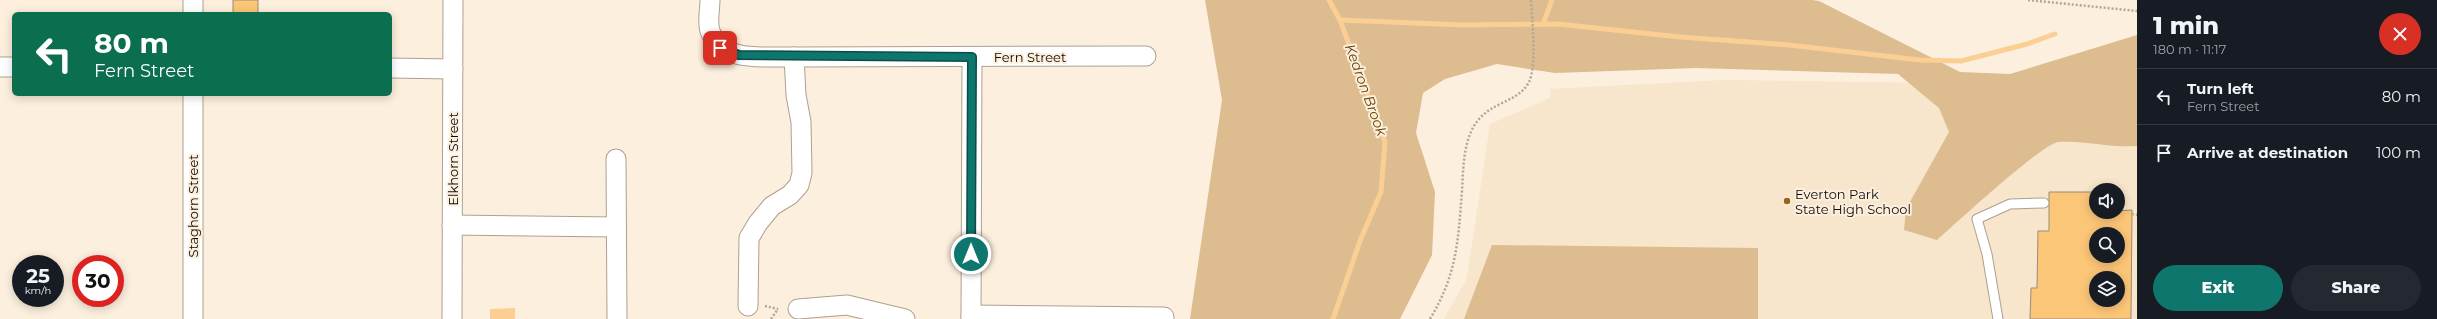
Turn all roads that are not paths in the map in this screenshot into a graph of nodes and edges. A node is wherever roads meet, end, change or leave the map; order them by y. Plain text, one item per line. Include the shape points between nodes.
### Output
1 (193, 0) edge
2 (453, 0) edge
3 (710, 0) edge
4 (193, 12) edge
5 (1146, 56) dead end
6 (794, 57) junction
7 (972, 57) junction
8 (0, 67) edge
9 (12, 67) edge
10 (392, 68) edge
11 (453, 68) junction
12 (193, 96) edge
13 (616, 159) dead end
14 (2044, 203) dead end
15 (452, 225) junction
16 (616, 227) junction
17 (748, 306) dead end
18 (798, 309) dead end
19 (971, 317) edge
20 (1164, 317) dead end
21 (193, 319) edge
22 (452, 319) edge
23 (617, 319) edge
24 (905, 319) edge
25 (1998, 319) edge

1 - 4 street
2 - 11 street, Elkhorn Street
3 - 6 street, Fern Street via 710,30 720,48 739,55
5 - 7 street, Fern Street
6 - 7 street, Fern Street
6 - 17 street via 796,95 802,122 802,174 799,185 790,196 772,206 749,238
7 - 19 street
8 - 9 street
10 - 11 street
11 - 15 street, Elkhorn Street
12 - 21 street, Staghorn Street
13 - 16 street
14 - 25 lane via 2010,204 1977,219 1987,254
15 - 16 street
15 - 22 street, Elkhorn Street
16 - 23 street
18 - 24 street via 847,305
19 - 20 street

